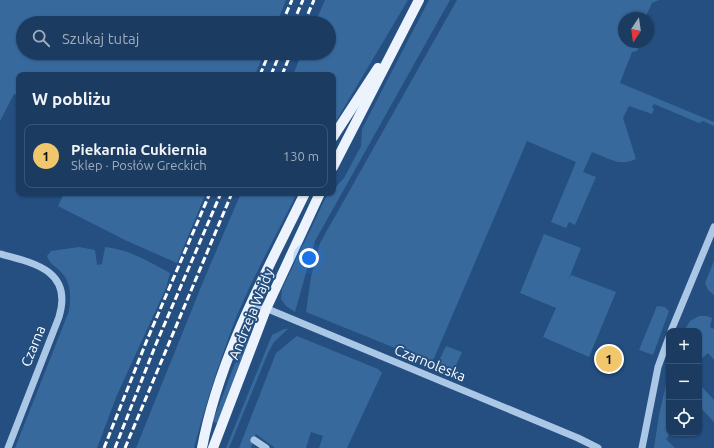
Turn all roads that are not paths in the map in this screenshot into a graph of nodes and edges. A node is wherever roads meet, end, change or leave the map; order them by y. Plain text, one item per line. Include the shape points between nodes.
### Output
1 (419, 0) edge
2 (405, 28) junction
3 (336, 132) edge
4 (336, 161) edge
5 (304, 196) edge
6 (319, 196) edge
7 (714, 227) edge
8 (0, 254) edge
9 (251, 302) junction
10 (266, 309) junction
11 (673, 328) edge
12 (666, 345) edge
13 (254, 440) dead end
14 (8, 448) edge
15 (202, 448) edge
16 (213, 448) edge
17 (266, 448) edge
18 (598, 448) edge
19 (642, 448) edge

1 - 2 main road
2 - 3 main road
2 - 4 main road
5 - 9 main road, Andrzeja Wajdy
6 - 10 main road, Andrzeja Wajdy
7 - 11 street
8 - 14 street, Czarna via 33,263 52,275 63,295 62,307
9 - 10 street, Czarnoleska
9 - 15 main road, Andrzeja Wajdy via 222,375
10 - 16 main road, Andrzeja Wajdy
10 - 18 street, Czarnoleska
12 - 19 street via 658,367
13 - 17 street

